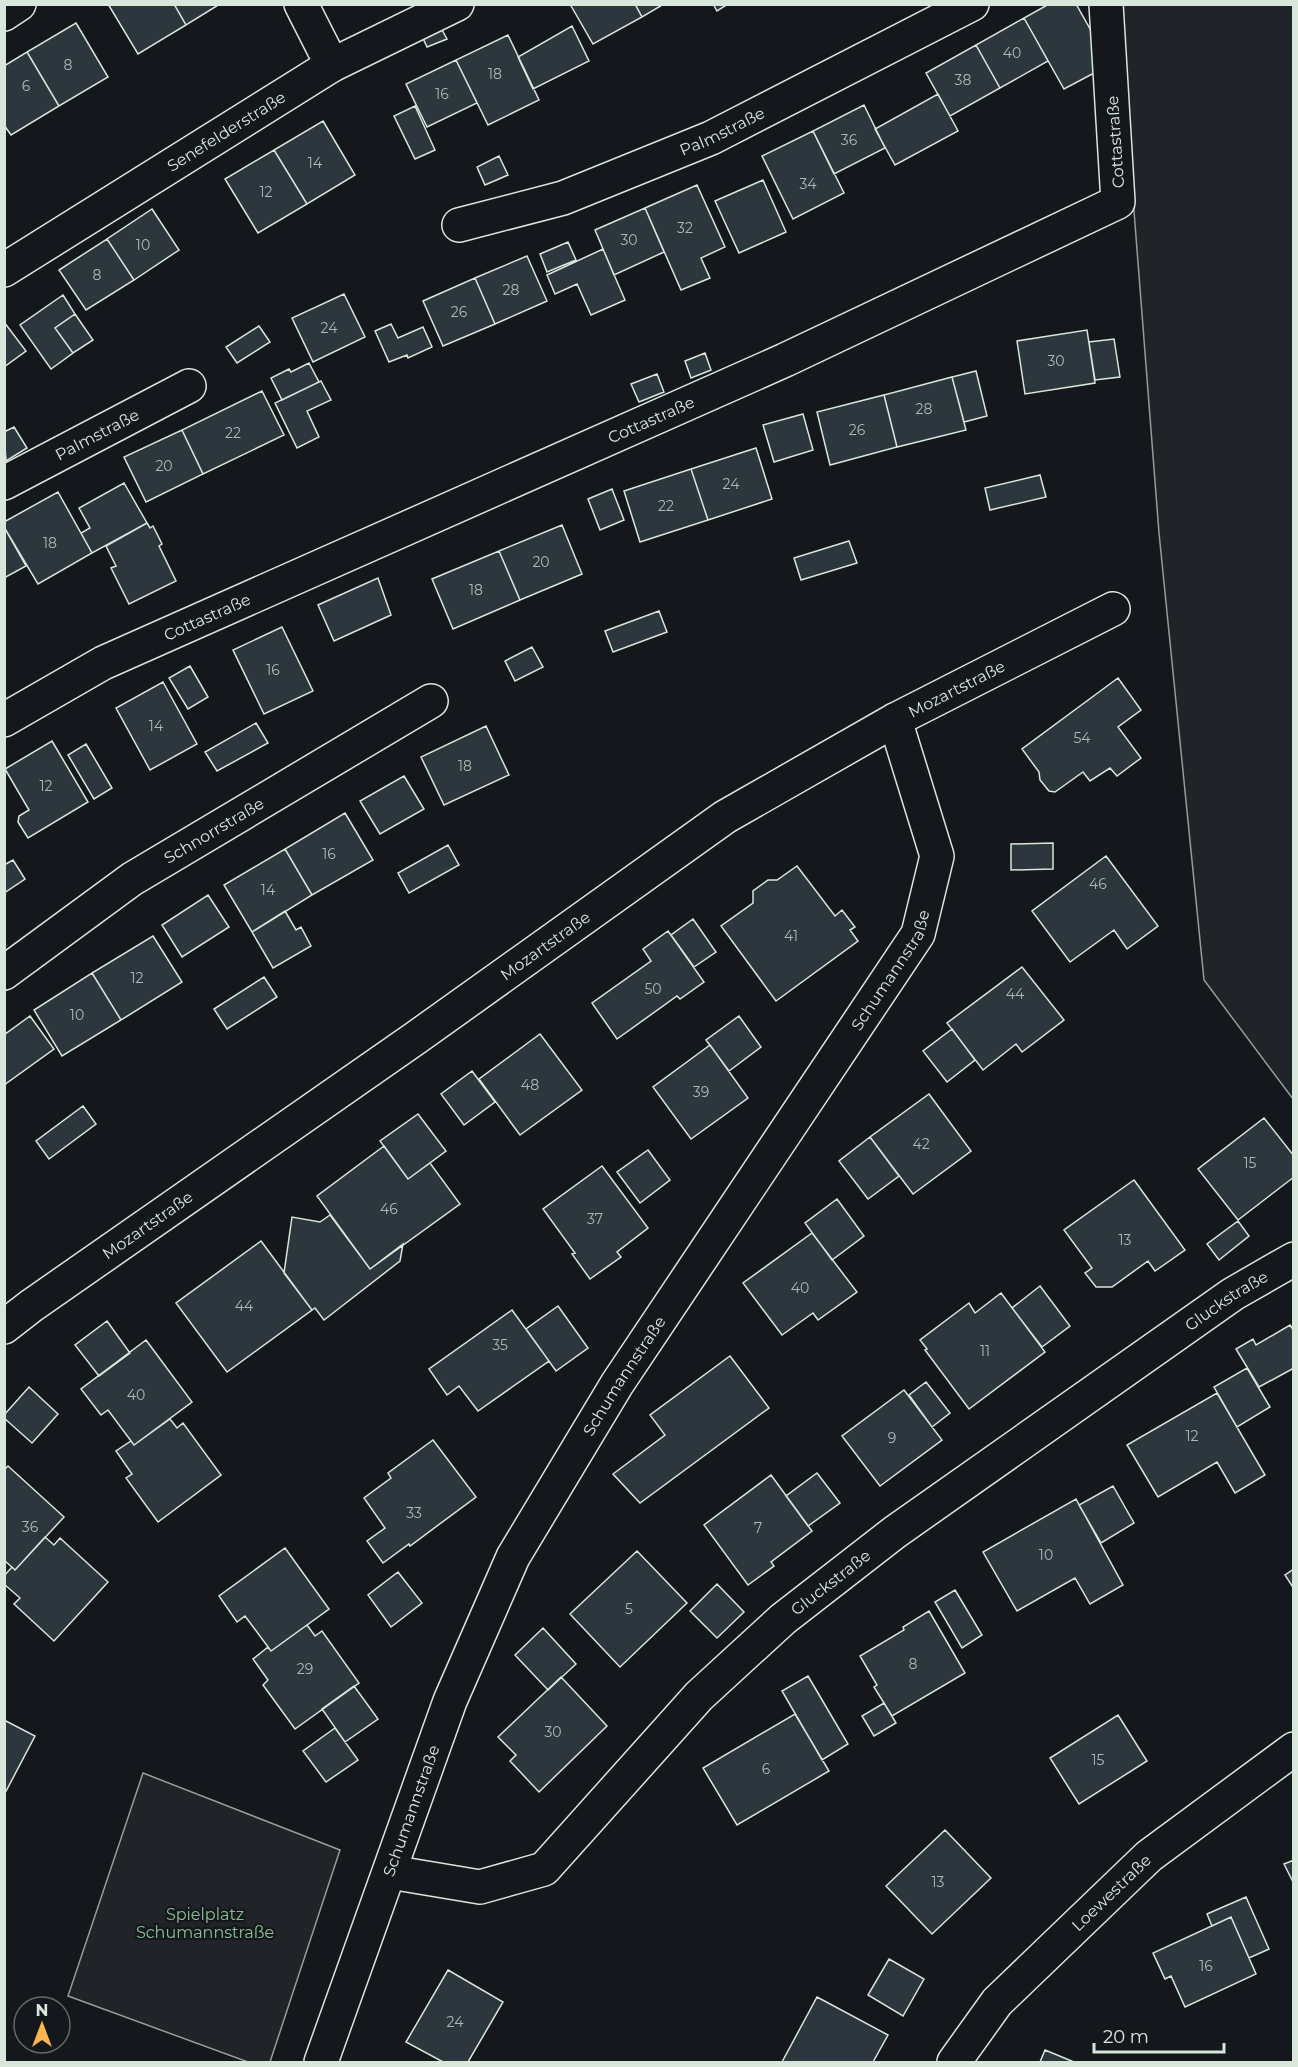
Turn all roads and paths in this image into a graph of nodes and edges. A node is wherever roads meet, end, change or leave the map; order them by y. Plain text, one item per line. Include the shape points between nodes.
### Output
1 (20, 4) edge
2 (301, 4) edge
3 (457, 4) edge
4 (972, 4) edge
5 (1106, 4) edge
6 (4, 14) edge
7 (332, 65) junction
8 (459, 225) dead end
9 (4, 270) edge
10 (189, 386) dead end
11 (4, 483) edge
12 (1113, 609) dead end
13 (430, 701) dead end
14 (4, 720) edge
15 (895, 720) junction
16 (4, 973) edge
17 (1293, 1259) edge
18 (4, 1327) edge
19 (1293, 1749) edge
20 (390, 1872) junction
21 (321, 2062) edge
22 (954, 2062) edge

1 - 6 street
2 - 7 street
3 - 7 street, Senefelderstraße
4 - 8 street, Palmstraße via 711,138 563,198
5 - 14 street, Cottastraße via 1118,202 785,360 103,663
7 - 9 street, Senefelderstraße
10 - 11 street, Palmstraße
12 - 15 street, Mozartstraße
13 - 16 street, Schnorrstraße via 132,879
15 - 18 street, Mozartstraße via 724,817
15 - 20 street, Schumannstraße via 937,856 918,934 617,1384 513,1557 450,1701
17 - 20 street, Gluckstraße via 1233,1294 914,1518 783,1619 699,1696 544,1869 480,1887
19 - 22 street, Loewestraße via 1149,1856 997,2002
20 - 21 street, Schumannstraße

